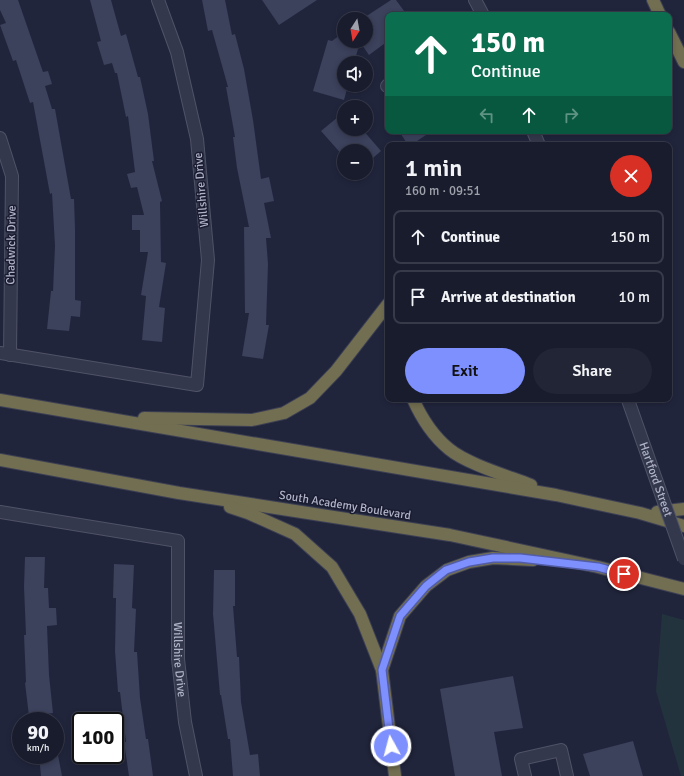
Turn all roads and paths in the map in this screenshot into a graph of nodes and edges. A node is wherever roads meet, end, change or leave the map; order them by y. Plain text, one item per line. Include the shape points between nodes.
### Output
1 (158, 0) edge
2 (475, 0) edge
3 (653, 0) edge
4 (481, 12) edge
5 (659, 12) edge
6 (672, 38) edge
7 (684, 62) edge
8 (0, 138) edge
9 (385, 308) edge
10 (5, 354) edge
11 (0, 400) edge
12 (414, 402) edge
13 (628, 402) edge
14 (104, 417) junction
15 (0, 460) edge
16 (179, 493) junction
17 (556, 495) junction
18 (684, 510) edge
19 (0, 512) edge
20 (640, 513) junction
21 (684, 526) edge
22 (684, 559) edge
23 (598, 567) junction
24 (662, 584) junction
25 (684, 589) edge
26 (684, 594) edge
27 (382, 670) junction
28 (196, 776) edge
29 (395, 776) edge
30 (525, 776) edge
31 (567, 776) edge

1 - 10 street, Willshire Drive via 177,52 197,139 208,260 197,385
2 - 4 street
3 - 5 highway
6 - 7 highway
8 - 10 street, Chadwick Drive via 12,176
9 - 14 highway via 331,376 310,398 284,413 252,420
11 - 14 highway
12 - 17 highway via 432,431 449,449 472,462
13 - 22 street, Hartford Street, bridge
14 - 17 highway
15 - 16 highway, South Academy Boulevard
16 - 23 highway, South Academy Boulevard via 450,535
16 - 27 highway via 248,512 296,534 332,567 360,614
17 - 20 highway
18 - 20 highway
19 - 28 street, Willshire Drive via 178,541 178,659
20 - 21 highway
23 - 24 highway, South Academy Boulevard
23 - 27 highway via 520,558 493,558 469,562 446,570 426,586 400,616
24 - 25 highway, South Academy Boulevard
24 - 26 highway
27 - 29 highway
30 - 31 street via 521,759 561,750

